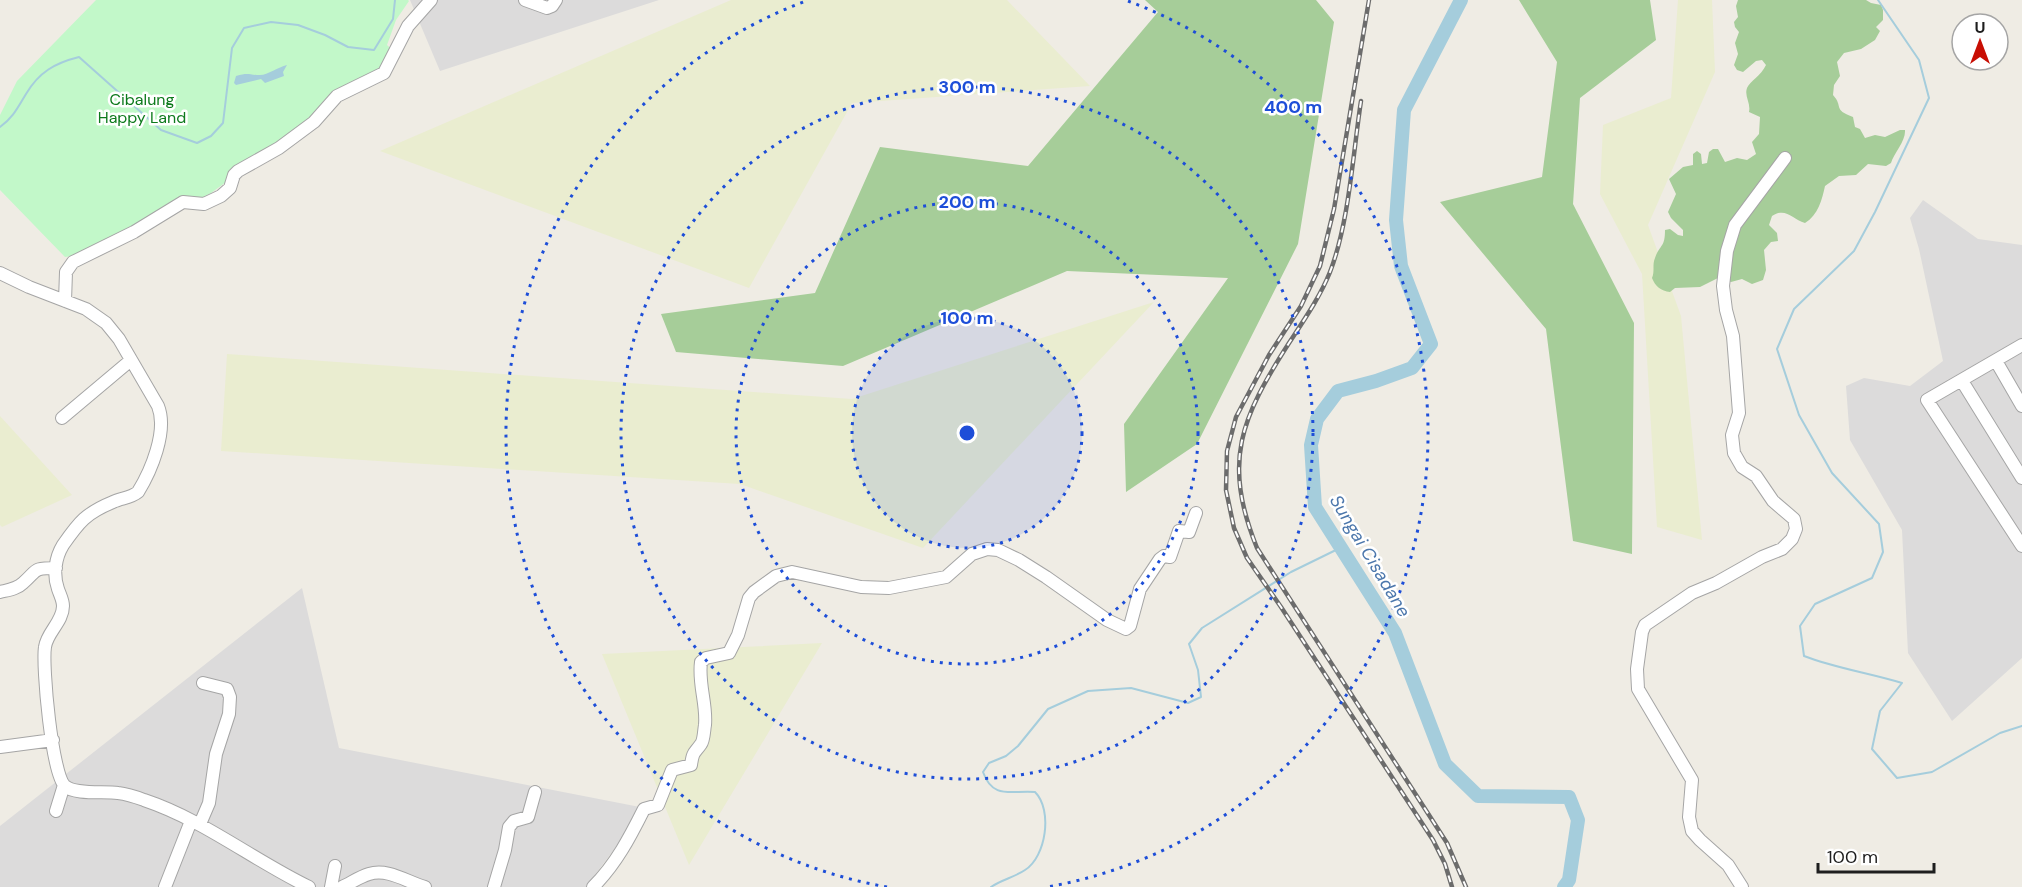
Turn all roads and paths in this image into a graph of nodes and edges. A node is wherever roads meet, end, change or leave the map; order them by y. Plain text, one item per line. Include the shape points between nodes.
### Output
1 (431, 0) edge
2 (525, 0) edge
3 (556, 0) edge
4 (1785, 158) dead end
5 (0, 273) edge
6 (65, 301) junction
7 (2022, 345) edge
8 (131, 360) junction
9 (1996, 360) junction
10 (1962, 381) junction
11 (2022, 406) edge
12 (62, 418) dead end
13 (2022, 478) edge
14 (1196, 513) dead end
15 (2022, 546) edge
16 (56, 568) junction
17 (0, 592) edge
18 (204, 683) dead end
19 (52, 740) junction
20 (0, 747) edge
21 (64, 785) junction
22 (535, 792) dead end
23 (56, 811) dead end
24 (196, 822) junction
25 (335, 866) dead end
26 (165, 887) edge
27 (309, 887) edge
28 (331, 887) edge
29 (342, 887) edge
30 (425, 887) edge
31 (494, 887) edge
32 (593, 887) edge
33 (1742, 887) edge

1 - 6 street via 408,26 384,73 340,94 314,122 238,171 221,196 204,204 183,202 134,232 78,258 66,272
2 - 3 street via 547,8
4 - 33 street via 1734,225 1723,286 1733,336 1739,413 1732,435 1734,453 1742,467 1756,476 1777,505 1794,519 1796,529 1782,549 1692,593 1645,625 1637,676 1640,693 1692,780 1692,831 1728,865
5 - 6 street
6 - 8 street via 92,312 106,323
7 - 9 street
8 - 12 street
8 - 16 street via 159,410 157,450 136,493 86,515 62,548
9 - 10 street
9 - 11 street
10 - 13 street
10 - 15 street via 1927,400
14 - 32 street via 1189,532 1179,531 1170,556 1160,559 1145,579 1130,626 1125,629 1019,560 993,549 972,554 946,577 889,588 861,587 792,572 776,576 750,598 729,653 701,662 704,731 691,765 670,772 658,805 644,809 617,858
16 - 17 street via 38,569 22,584
16 - 19 street via 63,610 44,651
18 - 24 street via 227,689 230,697 209,803
19 - 20 street
19 - 21 street via 58,775
21 - 23 street
21 - 24 street via 72,790 127,795
22 - 31 street via 528,817 509,827
24 - 26 street
24 - 27 street
25 - 28 street
29 - 30 street via 376,873

